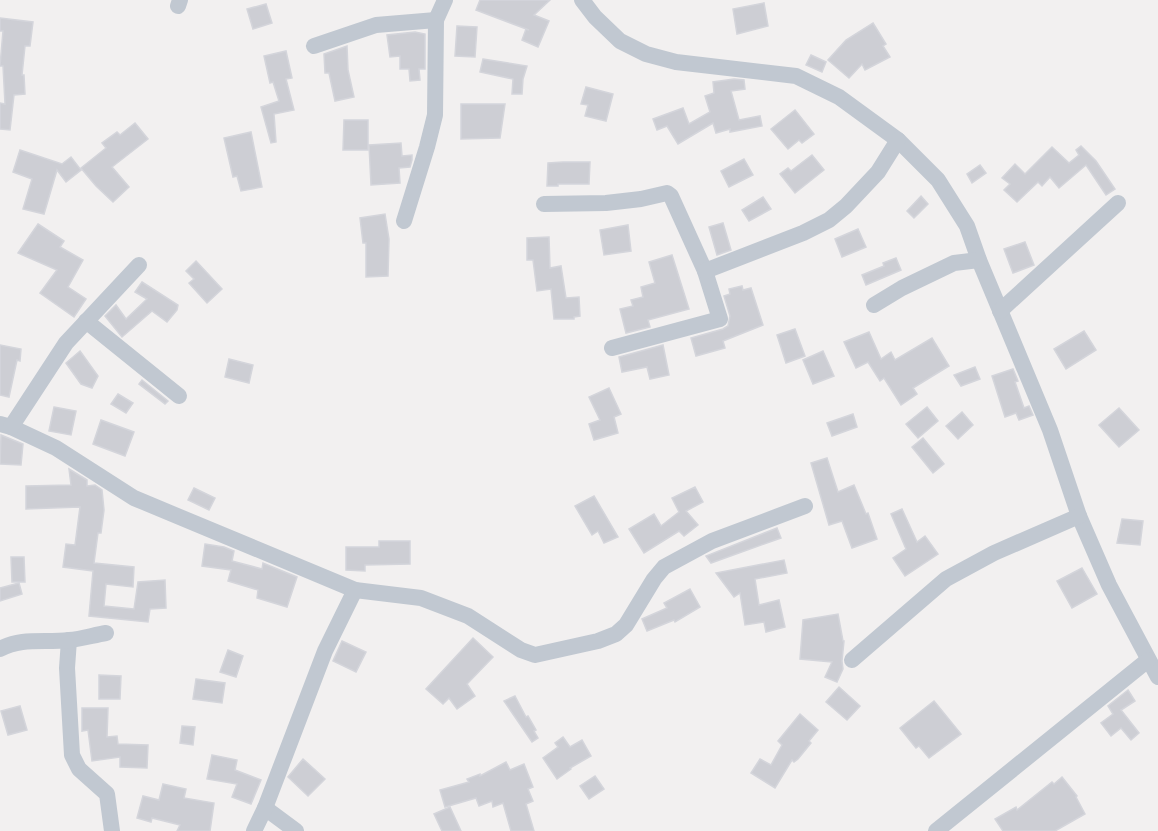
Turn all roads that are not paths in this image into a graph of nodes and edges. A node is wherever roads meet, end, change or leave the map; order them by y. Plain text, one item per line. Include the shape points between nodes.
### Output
1 (445, 0) edge
2 (582, 0) edge
3 (436, 20) junction
4 (314, 46) dead end
5 (898, 140) junction
6 (1118, 203) dead end
7 (544, 204) dead end
8 (404, 221) dead end
9 (979, 260) junction
10 (140, 265) dead end
11 (705, 271) junction
12 (874, 305) dead end
13 (1000, 310) junction
14 (86, 321) junction
15 (612, 348) dead end
16 (179, 396) dead end
17 (6, 425) edge
18 (805, 506) dead end
19 (1079, 516) junction
20 (355, 590) junction
21 (106, 633) dead end
22 (69, 640) junction
23 (0, 650) edge
24 (852, 660) dead end
25 (1148, 660) junction
26 (1158, 677) edge
27 (265, 808) junction
28 (112, 831) edge
29 (254, 831) edge
30 (296, 831) edge
31 (936, 831) edge

1 - 3 street
2 - 5 street via 620,41 646,54 676,62 796,76 839,97
3 - 4 street via 376,25
3 - 8 street via 435,115
5 - 9 street via 938,180 967,226
5 - 11 street via 878,172 829,220
6 - 13 street
7 - 11 street via 606,203 667,193
9 - 12 street via 954,263
9 - 13 street
10 - 14 street
11 - 15 street via 720,319
13 - 19 street via 1050,430
14 - 16 street
14 - 17 street
17 - 20 street via 56,448 134,498
18 - 20 street via 712,541 664,567 616,634 535,655 468,616 421,598
19 - 24 street via 946,579
19 - 25 street
20 - 27 street via 325,651
21 - 22 street
22 - 23 street via 12,643
22 - 28 street via 72,755 79,769 107,794
25 - 26 street
25 - 31 street
27 - 29 street
27 - 30 street

